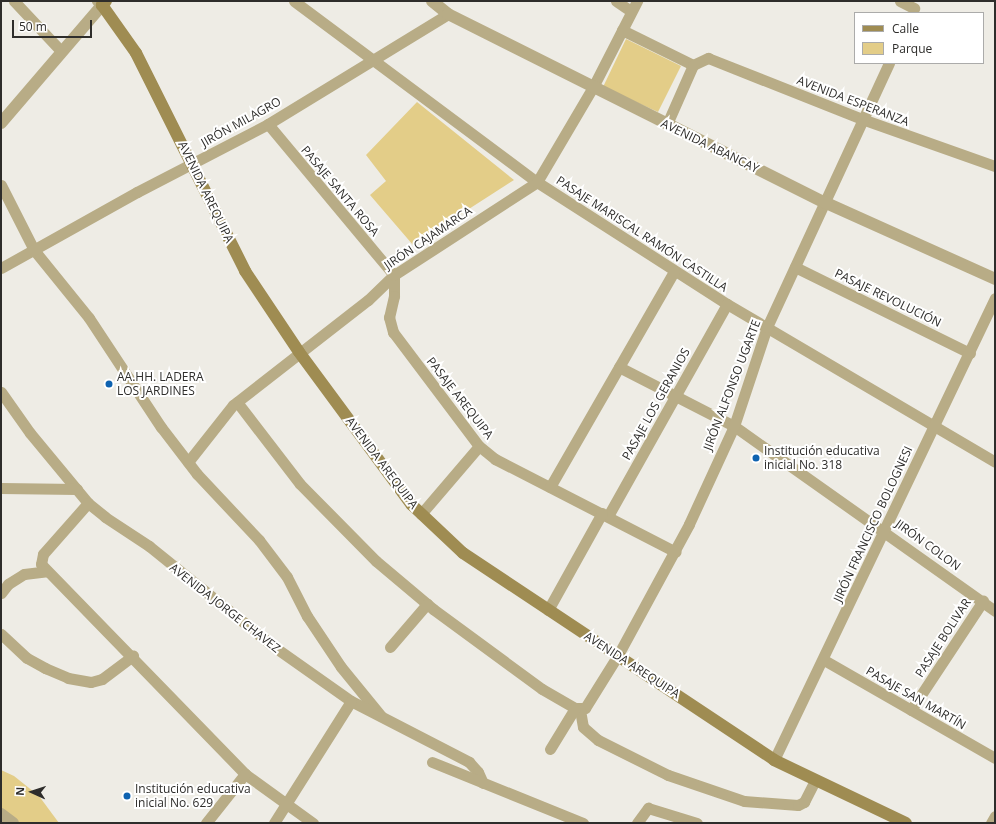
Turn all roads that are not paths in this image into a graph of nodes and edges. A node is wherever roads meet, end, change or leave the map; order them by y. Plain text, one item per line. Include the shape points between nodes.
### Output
1 (14, 1) edge
2 (294, 1) edge
3 (432, 1) edge
4 (616, 1) edge
5 (637, 1) edge
6 (900, 1) edge
7 (102, 2) edge
8 (914, 7) edge
9 (631, 11) junction
10 (448, 14) junction
11 (622, 30) junction
12 (61, 52) junction
13 (373, 59) junction
14 (889, 64) edge
15 (693, 65) junction
16 (593, 87) junction
17 (862, 119) junction
18 (1, 123) edge
19 (268, 124) junction
20 (667, 124) junction
21 (193, 163) junction
22 (995, 166) edge
23 (537, 182) junction
24 (1, 185) edge
25 (824, 202) junction
26 (34, 250) junction
27 (795, 267) junction
28 (1, 268) edge
29 (674, 271) junction
30 (394, 274) junction
31 (995, 278) edge
32 (995, 298) edge
33 (727, 304) junction
34 (767, 327) junction
35 (299, 352) junction
36 (970, 353) junction
37 (619, 367) junction
38 (1, 392) edge
39 (675, 394) junction
40 (237, 402) junction
41 (734, 426) junction
42 (934, 427) junction
43 (479, 446) junction
44 (188, 462) junction
45 (995, 462) edge
46 (550, 487) junction
47 (1, 488) edge
48 (77, 489) junction
49 (88, 502) junction
50 (421, 514) junction
51 (605, 515) junction
52 (884, 530) junction
53 (676, 552) junction
54 (47, 571) junction
55 (1, 593) edge
56 (982, 601) junction
57 (427, 604) junction
58 (548, 610) junction
59 (995, 610) edge
60 (1, 634) edge
61 (390, 647) dead end
62 (618, 655) junction
63 (133, 656) junction
64 (824, 660) junction
65 (351, 701) junction
66 (577, 709) junction
67 (911, 710) junction
68 (381, 716) junction
69 (550, 749) dead end
70 (995, 758) edge
71 (774, 760) junction
72 (432, 762) dead end
73 (245, 774) junction
74 (816, 780) junction
75 (483, 782) junction
76 (287, 805) junction
77 (995, 816) edge
78 (206, 823) edge
79 (274, 823) edge
80 (314, 823) edge
81 (583, 823) edge
82 (637, 823) edge
83 (697, 823) edge
84 (906, 823) edge
85 (990, 823) edge

1 - 12 street
2 - 13 street, PASAJE MARISCAL RAMÓN CASTILLA
3 - 10 street, AVENIDA ABANCAY
4 - 9 street
5 - 9 street, JIRÓN CAJAMARCA
6 - 8 street
7 - 12 street
7 - 21 main road, AVENIDA AREQUIPA via 136,52
9 - 11 street, JIRÓN CAJAMARCA
10 - 13 street, JIRÓN MILAGRO
10 - 16 street, AVENIDA ABANCAY
11 - 15 street
11 - 16 street, JIRÓN CAJAMARCA
12 - 18 street
13 - 19 street, JIRÓN MILAGRO
13 - 23 street, PASAJE MARISCAL RAMÓN CASTILLA
14 - 17 street, JIRÓN ALFONSO UGARTE
15 - 17 street, AVENIDA ESPERANZA via 703,58 708,58
15 - 20 street
16 - 20 street, AVENIDA ABANCAY
16 - 23 street, JIRÓN CAJAMARCA
17 - 22 street, AVENIDA ESPERANZA
17 - 25 street, JIRÓN ALFONSO UGARTE
19 - 21 street, JIRÓN MILAGRO
19 - 30 street, PASAJE SANTA ROSA
20 - 25 street, AVENIDA ABANCAY
21 - 26 street, JIRÓN MILAGRO
21 - 35 main road, AVENIDA AREQUIPA via 245,271
23 - 29 street, PASAJE MARISCAL RAMÓN CASTILLA
23 - 30 street, JIRÓN CAJAMARCA
24 - 26 street
25 - 27 street, JIRÓN ALFONSO UGARTE
25 - 31 street, AVENIDA ABANCAY
26 - 28 street, JIRÓN MILAGRO
26 - 44 street via 89,318 143,401
27 - 34 street, JIRÓN ALFONSO UGARTE
27 - 36 street, PASAJE REVOLUCIÓN
29 - 33 street, PASAJE MARISCAL RAMÓN CASTILLA
29 - 37 street
30 - 35 street, JIRÓN CAJAMARCA via 368,300
30 - 43 street, PASAJE AREQUIPA via 394,296 389,317 393,332
32 - 36 street, JIRÓN FRANCISCO BOLOGNESI
33 - 34 street, PASAJE MARISCAL RAMÓN CASTILLA
33 - 39 street, PASAJE LOS GERANIOS
34 - 41 street, JIRÓN ALFONSO UGARTE
34 - 42 street, PASAJE MARISCAL RAMÓN CASTILLA
35 - 40 street, JIRÓN CAJAMARCA
35 - 50 main road, AVENIDA AREQUIPA
36 - 42 street, JIRÓN FRANCISCO BOLOGNESI
37 - 39 street, JIRÓN COLON
37 - 46 street
38 - 48 street, AVENIDA JORGE CHAVEZ via 30,433
39 - 41 street, JIRÓN COLON
39 - 51 street, PASAJE LOS GERANIOS
40 - 44 street, JIRÓN CAJAMARCA
40 - 57 street via 278,458 324,510 376,561
41 - 52 street, JIRÓN COLON
41 - 53 street, JIRÓN ALFONSO UGARTE
42 - 45 street, PASAJE MARISCAL RAMÓN CASTILLA
42 - 52 street, JIRÓN FRANCISCO BOLOGNESI
43 - 46 street, PASAJE AREQUIPA via 495,459
43 - 50 street
44 - 68 street via 259,540 287,577 307,616 341,667
46 - 51 street, PASAJE AREQUIPA
47 - 48 street
48 - 49 street, AVENIDA JORGE CHAVEZ
49 - 54 street via 43,554 41,564
49 - 65 street, AVENIDA JORGE CHAVEZ via 148,546 273,646
50 - 58 main road, AVENIDA AREQUIPA via 463,553
51 - 53 street, PASAJE AREQUIPA
51 - 58 street, PASAJE LOS GERANIOS
52 - 56 street, JIRÓN COLON
52 - 64 street, JIRÓN FRANCISCO BOLOGNESI
53 - 62 street, JIRÓN ALFONSO UGARTE
54 - 55 street via 24,574 8,584
54 - 63 street
56 - 59 street, JIRÓN COLON
56 - 67 street, PASAJE BOLIVAR
57 - 61 street
57 - 66 street via 542,689
58 - 62 main road, AVENIDA AREQUIPA
60 - 63 street via 27,658 68,678 92,682 102,679
62 - 66 street, JIRÓN ALFONSO UGARTE via 586,708
62 - 71 main road, AVENIDA AREQUIPA
63 - 73 street
64 - 67 street, PASAJE SAN MARTÍN
64 - 71 street, JIRÓN FRANCISCO BOLOGNESI
65 - 68 street, AVENIDA JORGE CHAVEZ
65 - 76 street
66 - 69 street, JIRÓN ALFONSO UGARTE
66 - 74 street via 583,726 598,740 668,775 744,801 798,805 804,802
67 - 70 street, PASAJE SAN MARTÍN
68 - 75 street, AVENIDA JORGE CHAVEZ via 469,762
71 - 74 main road, AVENIDA AREQUIPA
72 - 75 street
73 - 76 street
73 - 78 street
74 - 84 main road, AVENIDA AREQUIPA
75 - 81 street
76 - 79 street
76 - 80 street
77 - 85 street
82 - 83 street via 648,808

